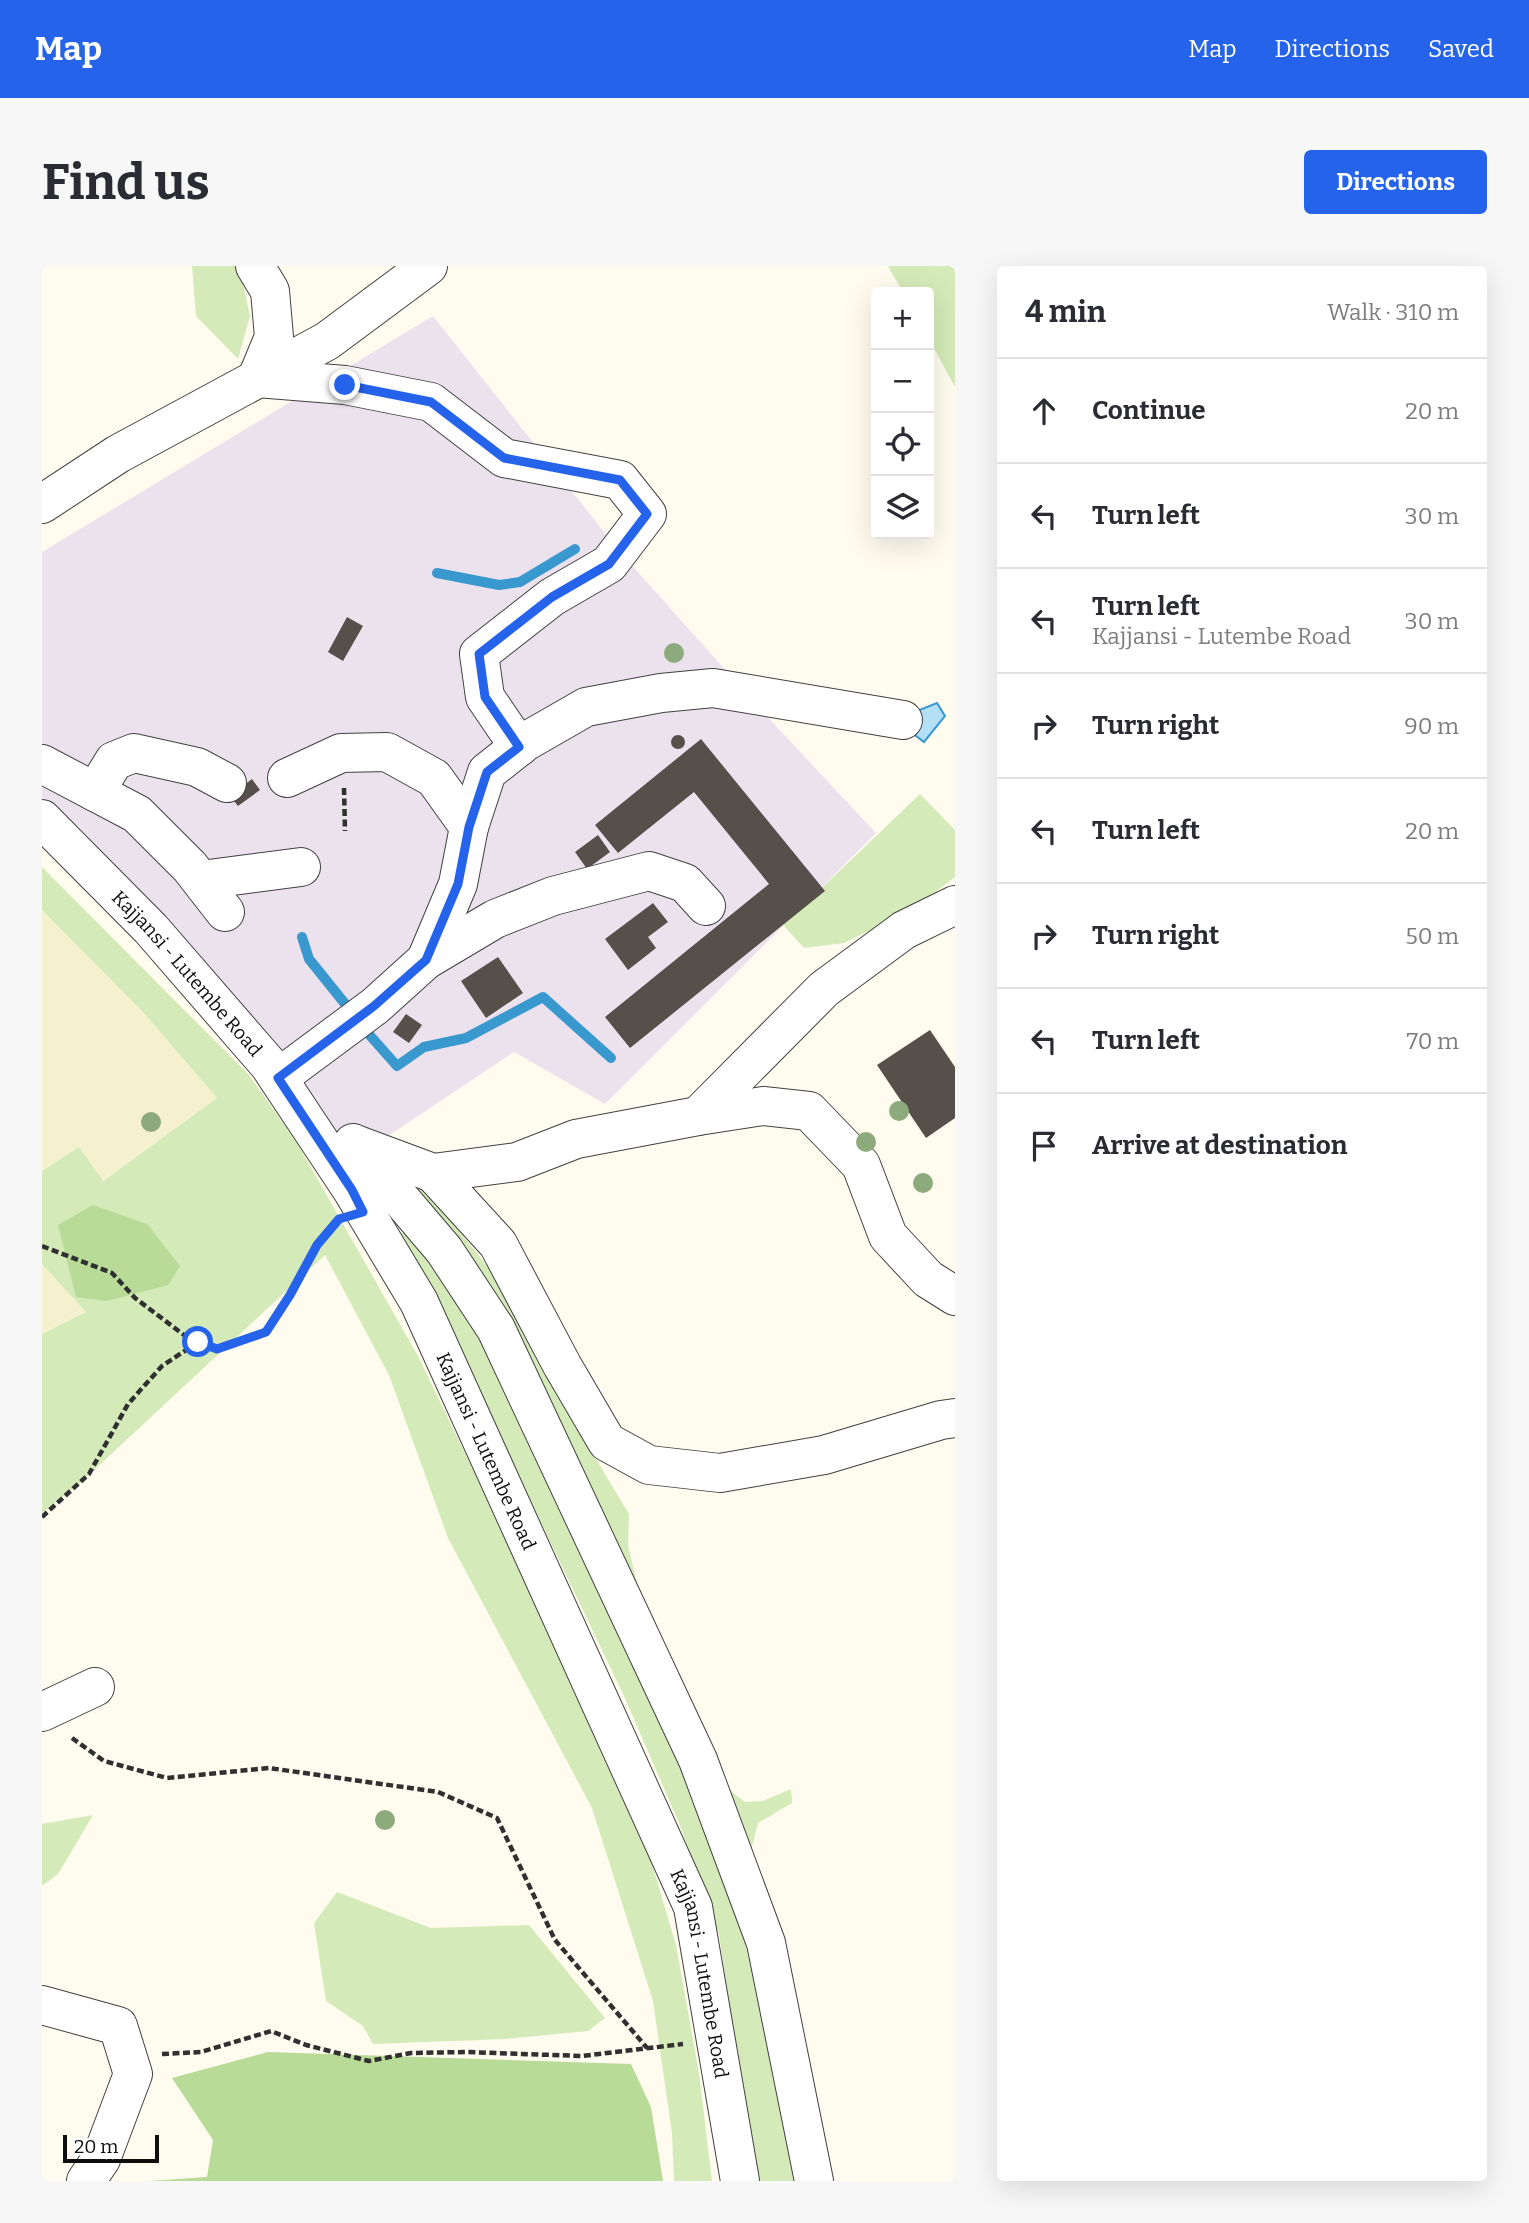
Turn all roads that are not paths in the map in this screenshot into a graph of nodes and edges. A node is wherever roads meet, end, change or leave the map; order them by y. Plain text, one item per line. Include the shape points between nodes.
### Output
1 (256, 266) edge
2 (428, 266) edge
3 (257, 378) junction
4 (42, 504) edge
5 (903, 720) dead end
6 (519, 747) junction
7 (42, 764) edge
8 (287, 778) dead end
9 (227, 783) dead end
10 (95, 792) junction
11 (42, 818) edge
12 (469, 827) junction
13 (301, 867) dead end
14 (201, 880) junction
15 (955, 905) edge
16 (706, 906) dead end
17 (225, 912) dead end
18 (426, 960) junction
19 (278, 1078) junction
20 (698, 1116) junction
21 (312, 1131) junction
22 (353, 1143) junction
23 (433, 1173) junction
24 (955, 1296) edge
25 (955, 1419) edge
26 (95, 1686) dead end
27 (52, 1721) edge
28 (42, 2005) edge
29 (86, 2181) edge
30 (740, 2181) edge
31 (814, 2181) edge

1 - 3 street via 270,291 274,337
2 - 3 street via 327,341
3 - 4 street via 118,454
3 - 6 street via 345,385 431,402 504,458 620,480 647,514 609,564 552,597 479,654 485,697
5 - 6 street via 713,688 586,707
6 - 12 street via 487,772
7 - 10 street
8 - 12 street via 341,753 387,752 434,778
9 - 10 street via 197,767 134,753 114,761
10 - 14 street via 137,814
11 - 19 street, Kajjansi - Lutembe Road via 151,929
12 - 18 street via 458,884
13 - 14 street
14 - 17 street
15 - 20 street via 904,930 824,989
16 - 18 street via 685,883 649,871 553,896 495,919
18 - 19 street via 374,1006
19 - 21 street, Kajjansi - Lutembe Road
20 - 23 street via 576,1139 517,1161
20 - 24 street via 763,1106 809,1111 861,1165 888,1236 928,1279
21 - 22 street
21 - 30 street, Kajjansi - Lutembe Road via 419,1302 693,1906
22 - 23 street
22 - 31 street via 444,1250 496,1329 698,1760 766,1943
23 - 25 street via 498,1244 607,1442 649,1465 720,1474 824,1455
26 - 27 street
28 - 29 street via 118,2026 133,2074 101,2160

